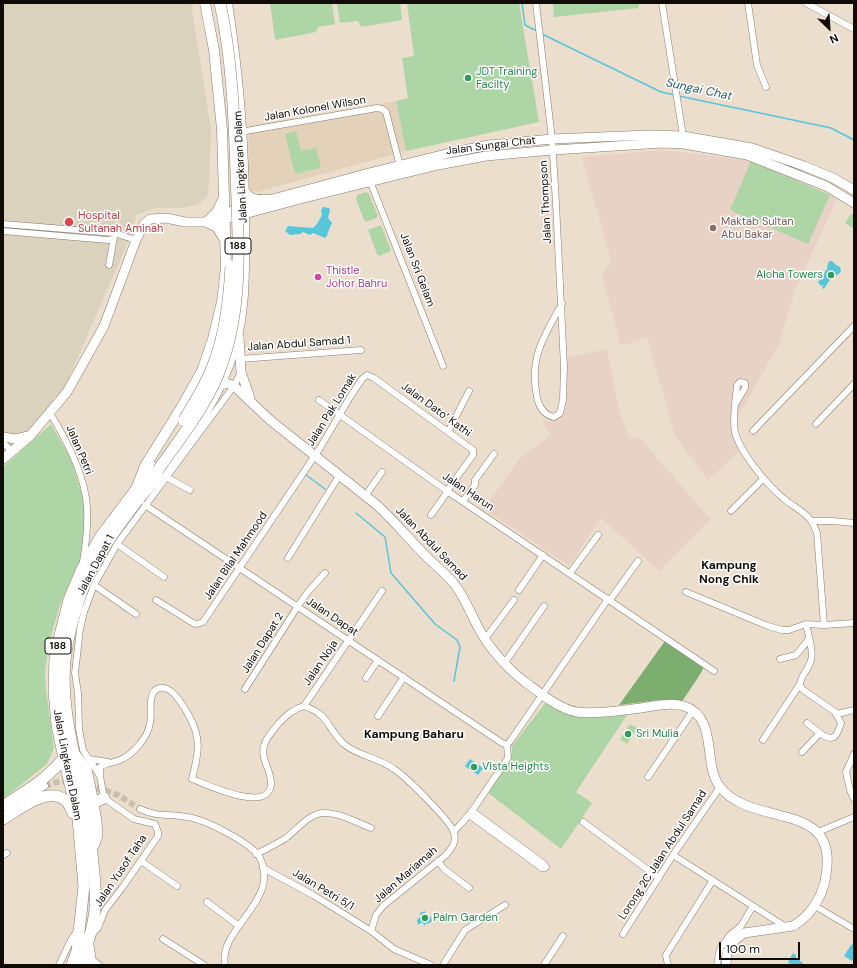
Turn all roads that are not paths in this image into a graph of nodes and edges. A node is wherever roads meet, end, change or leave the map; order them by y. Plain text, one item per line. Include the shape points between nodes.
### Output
1 (205, 3) edge
2 (213, 3) edge
3 (220, 3) edge
4 (227, 3) edge
5 (536, 3) edge
6 (662, 3) edge
7 (748, 3) edge
8 (806, 3) edge
9 (854, 29) edge
10 (214, 50) junction
11 (234, 55) junction
12 (766, 87) dead end
13 (240, 132) junction
14 (684, 136) junction
15 (552, 139) junction
16 (553, 150) junction
17 (748, 151) junction
18 (400, 166) junction
19 (370, 181) junction
20 (854, 190) edge
21 (244, 191) junction
22 (224, 198) junction
23 (270, 200) junction
24 (854, 203) edge
25 (244, 211) junction
26 (225, 216) junction
27 (207, 222) junction
28 (3, 224) edge
29 (3, 231) edge
30 (114, 236) junction
31 (136, 240) junction
32 (225, 242) junction
33 (109, 265) dead end
34 (562, 304) junction
35 (854, 326) edge
36 (239, 331) junction
37 (361, 350) dead end
38 (240, 359) junction
39 (443, 366) dead end
40 (241, 372) junction
41 (367, 375) joint
42 (854, 384) edge
43 (219, 386) junction
44 (234, 386) junction
45 (469, 391) dead end
46 (319, 400) dead end
47 (251, 401) junction
48 (736, 403) dead end
49 (50, 413) junction
50 (340, 414) junction
51 (816, 424) dead end
52 (753, 431) dead end
53 (448, 432) junction
54 (30, 436) junction
55 (3, 437) edge
56 (3, 443) edge
57 (14, 450) junction
58 (494, 454) dead end
59 (315, 456) junction
60 (3, 459) edge
61 (159, 471) junction
62 (382, 472) dead end
63 (340, 476) junction
64 (764, 479) junction
65 (137, 488) junction
66 (190, 490) dead end
67 (448, 491) junction
68 (365, 496) junction
69 (463, 501) junction
70 (145, 505) junction
71 (732, 511) dead end
72 (128, 514) junction
73 (431, 515) dead end
74 (812, 521) junction
75 (825, 521) junction
76 (854, 523) edge
77 (817, 533) junction
78 (598, 535) dead end
79 (117, 544) junction
80 (543, 555) junction
81 (288, 558) dead end
82 (638, 561) dead end
83 (82, 569) junction
84 (240, 569) junction
85 (325, 573) dead end
86 (570, 573) junction
87 (164, 577) dead end
88 (94, 585) junction
89 (519, 590) dead end
90 (382, 591) dead end
91 (686, 592) dead end
92 (609, 599) junction
93 (156, 600) dead end
94 (514, 600) dead end
95 (298, 606) junction
96 (544, 606) dead end
97 (136, 614) dead end
98 (854, 623) edge
99 (806, 624) junction
100 (824, 625) junction
101 (485, 639) junction
102 (809, 639) junction
103 (348, 640) junction
104 (378, 660) junction
105 (780, 660) dead end
106 (504, 664) junction
107 (714, 671) dead end
108 (366, 678) dead end
109 (404, 678) junction
110 (800, 684) junction
111 (245, 689) dead end
112 (542, 695) junction
113 (304, 706) junction
114 (854, 710) edge
115 (693, 711) junction
116 (837, 714) junction
117 (378, 716) dead end
118 (807, 723) dead end
119 (820, 733) junction
120 (763, 740) dead end
121 (507, 745) junction
122 (802, 752) dead end
123 (854, 754) edge
124 (68, 755) junction
125 (89, 760) junction
126 (110, 762) junction
127 (100, 776) junction
128 (648, 778) dead end
129 (45, 786) tunnel mouth
130 (720, 787) junction
131 (104, 798) junction
132 (854, 799) edge
133 (93, 804) junction
134 (3, 806) edge
135 (140, 809) tunnel mouth
136 (3, 813) edge
137 (471, 813) junction
138 (854, 816) edge
139 (3, 819) edge
140 (78, 822) junction
141 (583, 822) dead end
142 (370, 828) dead end
143 (454, 831) junction
144 (818, 832) junction
145 (92, 854) junction
146 (256, 854) junction
147 (673, 855) junction
148 (141, 861) junction
149 (438, 861) junction
150 (263, 868) junction
151 (659, 878) junction
152 (713, 880) junction
153 (178, 886) dead end
154 (469, 888) dead end
155 (207, 902) dead end
156 (505, 905) dead end
157 (753, 906) junction
158 (815, 906) junction
159 (239, 926) junction
160 (786, 927) junction
161 (80, 928) junction
162 (854, 929) edge
163 (371, 932) junction
164 (623, 934) dead end
165 (564, 936) dead end
166 (163, 939) dead end
167 (89, 940) junction
168 (77, 951) junction
169 (93, 963) edge
170 (59, 965) edge
171 (69, 965) edge
172 (72, 965) edge
173 (80, 965) edge
174 (204, 965) edge
175 (225, 965) edge
176 (431, 965) edge
177 (443, 965) edge
178 (544, 965) edge
179 (668, 965) edge
180 (717, 965) edge
181 (726, 965) edge

1 - 10 main road, Jalan Lingkaran Dalam
2 - 61 highway, Jalan Lingkaran Dalam / 188, bridge via 219,35 228,145 231,262 227,312 212,369
3 - 61 highway, Jalan Lingkaran Dalam / 188, bridge via 231,76 234,127 238,263 236,311 230,341 211,390
4 - 11 main road, Jalan Lingkaran Dalam
5 - 15 street, Jalan Thompson
6 - 14 street
7 - 12 street via 757,65
8 - 9 street
10 - 11 main road via 224,45
10 - 22 main road, Jalan Lingkaran Dalam via 222,129
11 - 13 main road, Jalan Lingkaran Dalam
13 - 18 street, Jalan Kolonel Wilson via 382,109 386,112
13 - 21 main road, Jalan Lingkaran Dalam
14 - 15 main road, Jalan Sungai Chat via 649,134
14 - 17 main road, Jalan Sungai Chat
15 - 16 street, Jalan Thompson
15 - 18 main road, Jalan Sungai Chat via 489,145
16 - 17 main road, Jalan Sungai Chat via 663,143
16 - 19 main road, Jalan Sungai Chat via 486,156
16 - 34 street, Jalan Thompson
17 - 20 main road via 804,166
17 - 24 main road via 826,186
18 - 23 main road, Jalan Sungai Chat
19 - 25 main road, Jalan Sungai Chat
19 - 39 street, Jalan Sri Gelam
21 - 23 main road via 253,199
21 - 25 main road, Jalan Lingkaran Dalam
22 - 26 main road, Jalan Lingkaran Dalam
22 - 27 main road via 217,212
23 - 25 main road, Jalan Sungai Chat
25 - 26 main road
25 - 36 main road, Jalan Lingkaran Dalam via 243,296
26 - 27 main road
26 - 32 main road, Jalan Lingkaran Dalam
27 - 31 main road via 150,219 144,224
27 - 32 main road via 217,227
28 - 30 street
29 - 30 street via 108,240
30 - 31 street via 126,236
30 - 33 street
31 - 49 main road via 104,326 67,392
32 - 65 main road, Jalan Lingkaran Dalam via 226,266 222,302 208,355 195,385 143,470
34 - 34 street, Jalan Thompson via 542,341 534,372 538,402 543,412 554,417 560,413 563,400
35 - 52 street
36 - 38 main road, Jalan Abdul Samad
36 - 43 main road, Jalan Lingkaran Dalam
37 - 38 street, Jalan Abdul Samad 1
38 - 40 main road, Jalan Abdul Samad
40 - 44 street, Jalan Dapat 1
40 - 47 main road, Jalan Abdul Samad
41 - 50 street, Jalan Pak Lomak
41 - 53 street, Jalan Dato’ Kathi
42 - 51 street
43 - 44 main road via 226,383
43 - 72 main road, Jalan Lingkaran Dalam via 188,439
44 - 47 main road, Jalan Abdul Samad
44 - 61 street, Jalan Dapat 1
45 - 53 street
46 - 50 street, Jalan Harun
47 - 59 main road, Jalan Abdul Samad via 270,420
48 - 64 street via 735,424 738,437 743,449
49 - 54 main road
49 - 83 street, Jalan Petri via 78,470 87,506
50 - 59 street, Jalan Pak Lomak
50 - 67 street, Jalan Harun
53 - 67 street, Jalan Dato’ Kathi via 474,452
54 - 55 main road via 15,439
54 - 57 main road
55 - 57 street
56 - 57 street
57 - 60 main road
58 - 69 street
59 - 63 main road, Jalan Abdul Samad
59 - 84 street, Jalan Bilal Mahmood
61 - 65 highway, Jalan Lingkaran Dalam / 188
61 - 66 street
61 - 70 street, Jalan Dapat 1
61 - 72 highway, Jalan Lingkaran Dalam / 188
62 - 68 street
63 - 68 main road, Jalan Abdul Samad
63 - 81 street
64 - 71 street
64 - 74 street
65 - 83 highway, Jalan Lingkaran Dalam / 188 via 101,536
67 - 69 street, Jalan Harun
67 - 73 street
68 - 101 main road, Jalan Abdul Samad via 392,519 454,583
69 - 80 street, Jalan Harun
70 - 79 street, Jalan Dapat 1
70 - 84 street, Jalan Dapat
72 - 124 highway, Jalan Lingkaran Dalam / 188 via 92,568 78,603 71,630 65,659
74 - 75 street
74 - 77 street
75 - 76 street
75 - 77 street
77 - 100 street
78 - 86 street
79 - 87 street
79 - 88 street, Jalan Dapat 1
80 - 86 street, Jalan Harun
80 - 89 street
82 - 92 street
83 - 124 highway, Jalan Lingkaran Dalam / 188 via 61,631 54,666 58,725
84 - 93 street, Jalan Bilal Mahmood via 203,622 193,623
84 - 95 street, Jalan Dapat
85 - 95 street, Jalan Dapat 2
86 - 92 street, Jalan Harun
88 - 97 street
88 - 125 street, Jalan Dapat 1 via 80,629 75,673 79,729 83,750
90 - 103 street, Jalan Noja
91 - 99 street via 782,630
92 - 107 street, Jalan Harun
92 - 112 street
94 - 101 street
95 - 103 street, Jalan Dapat
95 - 111 street, Jalan Dapat 2
96 - 106 street
98 - 100 street
99 - 100 street
99 - 102 street
101 - 106 main road, Jalan Abdul Samad
102 - 105 street via 796,654
102 - 110 street via 811,660
103 - 104 street, Jalan Dapat
103 - 113 street, Jalan Noja
104 - 108 street
104 - 109 street, Jalan Dapat
106 - 112 main road, Jalan Abdul Samad
109 - 117 street
109 - 121 street, Jalan Dapat
110 - 116 street via 802,689
110 - 120 street
112 - 115 main road, Jalan Abdul Samad via 577,712 662,705 683,706
112 - 121 street
113 - 126 street via 286,716 264,745 264,760 271,785 267,794 260,797 243,796 221,790 192,778 198,735 175,695 163,687 153,691 150,724 144,738 128,755
113 - 143 street via 322,716 350,749 393,768 405,777
114 - 116 street
115 - 128 street
115 - 130 main road via 707,732 713,776
116 - 119 street via 841,723 838,733 830,738
118 - 119 street
119 - 122 street
121 - 137 street via 508,758
123 - 132 street via 846,772
124 - 133 highway via 86,769
124 - 134 highway via 41,781
124 - 140 highway, Jalan Lingkaran Dalam / 188
124 - 145 highway, Jalan Lingkaran Dalam / 188 via 87,816
125 - 126 street
125 - 127 street, Jalan Dapat 1
126 - 127 street via 100,767
127 - 131 street, Jalan Dapat 1
129 - 136 street
130 - 144 main road via 736,800 759,810 810,825
130 - 147 street, Lorong 2C Jalan Abdul Samad
131 - 133 highway
131 - 148 street, Jalan Yusof Taha via 134,819 155,824 158,836
133 - 145 highway via 96,835
135 - 146 street via 150,814 187,817 206,822 246,845
137 - 137 street via 542,868 546,867 544,864
137 - 143 street
138 - 144 street
139 - 140 highway via 44,796 57,796 66,800
140 - 161 highway, Jalan Lingkaran Dalam / 188 via 84,886
141 - 151 street
142 - 146 street via 347,818 323,813 314,816 270,848
143 - 149 street, Jalan Mariamah via 452,846
144 - 158 main road via 824,844 827,866 825,882
145 - 167 highway, Jalan Lingkaran Dalam / 188 via 95,909
146 - 150 street
147 - 151 street, Lorong 2C Jalan Abdul Samad
147 - 152 street
148 - 153 street
148 - 167 street, Jalan Yusof Taha via 105,910 98,928
149 - 154 street via 444,869
149 - 163 street, Jalan Mariamah via 383,906 376,916
150 - 159 street via 264,882 254,904
150 - 163 street, Jalan Petri 5/1 via 313,895
151 - 164 street, Lorong 2C Jalan Abdul Samad
152 - 157 street
152 - 179 street via 666,955
155 - 159 street
156 - 177 street via 465,930
157 - 160 street
157 - 180 street via 741,926 721,947
158 - 160 main road via 800,922
158 - 162 street
159 - 175 street via 229,939 225,950
160 - 181 main road via 744,933 730,946
161 - 168 highway, Jalan Lingkaran Dalam / 188
161 - 170 street
163 - 176 street via 394,949
165 - 178 street
166 - 174 street
167 - 169 main road
167 - 173 highway, Jalan Lingkaran Dalam / 188
168 - 171 main road
168 - 172 highway, Jalan Lingkaran Dalam / 188

